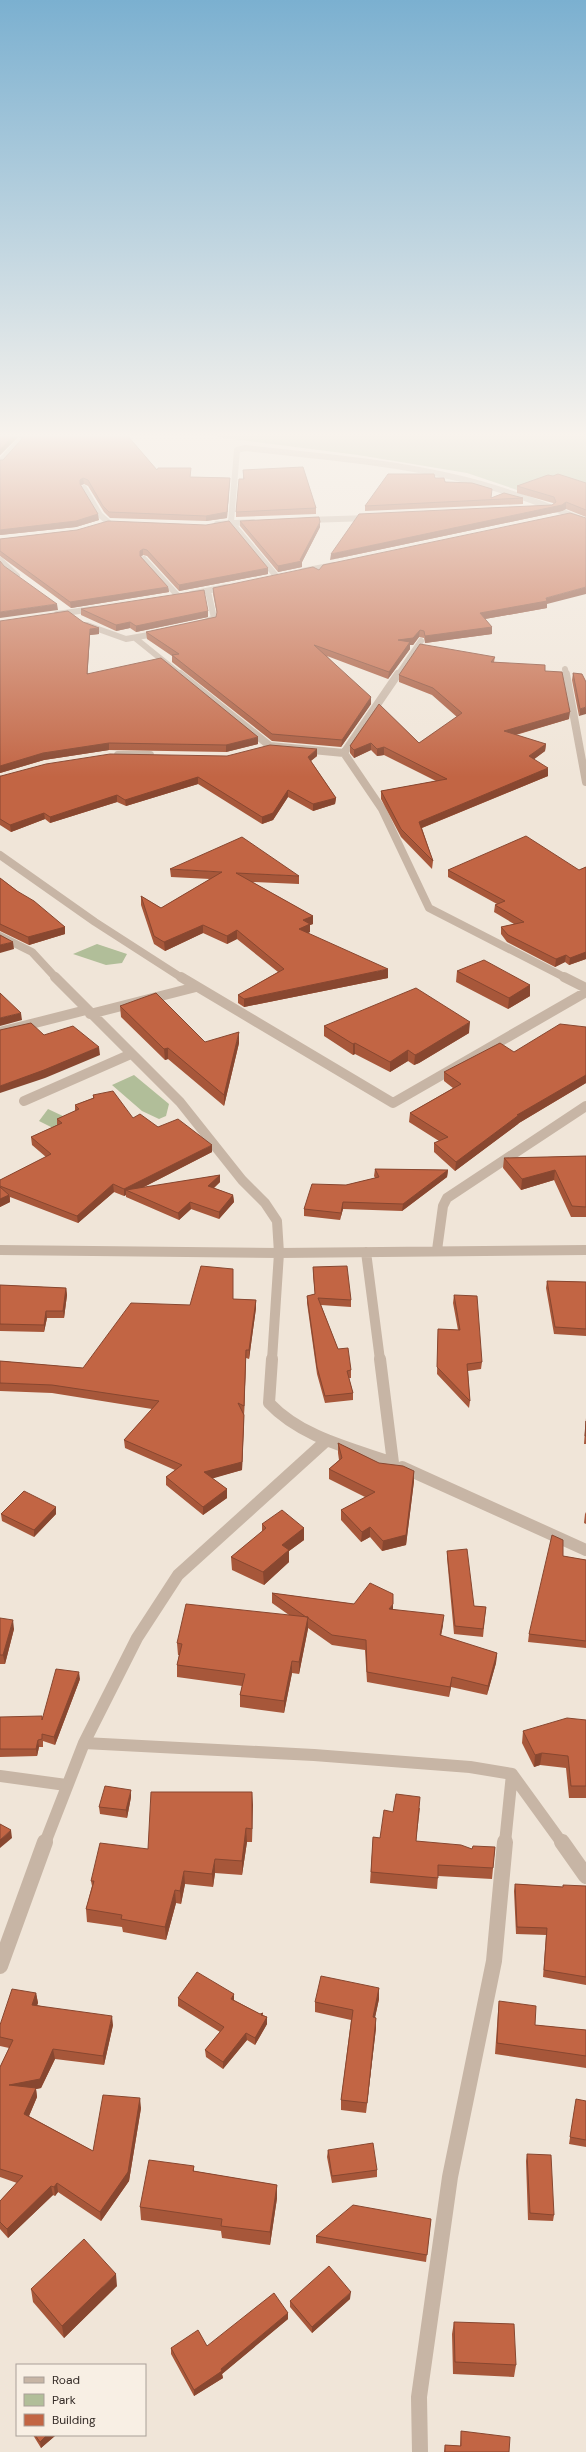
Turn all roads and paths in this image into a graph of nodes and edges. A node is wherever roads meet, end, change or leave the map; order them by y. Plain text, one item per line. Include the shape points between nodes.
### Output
1 (253, 548) edge
2 (144, 559) edge
3 (0, 560) edge
4 (344, 563) edge
5 (299, 572) edge
6 (284, 575) edge
7 (277, 577) junction
8 (269, 578) edge
9 (26, 582) edge
10 (231, 586) edge
11 (208, 591) junction
12 (178, 596) junction
13 (170, 597) edge
14 (56, 604) edge
15 (100, 608) edge
16 (69, 613) junction
17 (46, 616) edge
18 (194, 625) edge
19 (165, 632) edge
20 (135, 638) junction
21 (421, 641) dead end
22 (565, 669) dead end
23 (270, 746) junction
24 (257, 750) edge
25 (344, 753) junction
26 (110, 755) edge
27 (155, 755) edge
28 (586, 782) edge
29 (0, 855) edge
30 (0, 936) edge
31 (196, 988) junction
32 (586, 988) edge
33 (586, 992) edge
34 (88, 1012) junction
35 (0, 1032) edge
36 (131, 1054) junction
37 (24, 1101) dead end
38 (586, 1106) edge
39 (0, 1250) edge
40 (437, 1250) junction
41 (586, 1250) edge
42 (279, 1252) junction
43 (366, 1252) junction
44 (327, 1440) junction
45 (393, 1463) junction
46 (586, 1550) edge
47 (84, 1743) junction
48 (512, 1774) junction
49 (0, 1776) edge
50 (66, 1785) junction
51 (586, 1876) edge
52 (0, 1966) edge
53 (420, 2452) edge

1 - 7 street
2 - 12 street
3 - 9 street
4 - 5 street
6 - 7 street
7 - 8 street
10 - 11 street
11 - 12 street
11 - 18 street via 214,618 209,622
12 - 13 street
14 - 16 street
15 - 16 street
16 - 17 street
16 - 20 street via 102,632 126,639
19 - 20 street
20 - 23 street
21 - 25 street
22 - 28 street
23 - 24 street
23 - 25 street
25 - 32 street via 382,809 429,908
26 - 27 street
29 - 31 street via 34,881
30 - 34 street via 32,952
31 - 33 street via 393,1103
31 - 34 street
34 - 35 street
34 - 36 street
36 - 37 street
36 - 42 street via 180,1102 242,1180 265,1203 277,1221
38 - 40 street via 447,1198
39 - 42 street
40 - 41 street
40 - 43 street
42 - 43 street
42 - 44 street via 269,1403 287,1420
43 - 45 street
44 - 45 street
44 - 47 street via 178,1575 137,1638
45 - 46 street
47 - 48 street via 314,1755 470,1767
47 - 50 street
48 - 51 street
48 - 53 street via 494,1961 450,2176 419,2397
49 - 50 street
50 - 52 street

